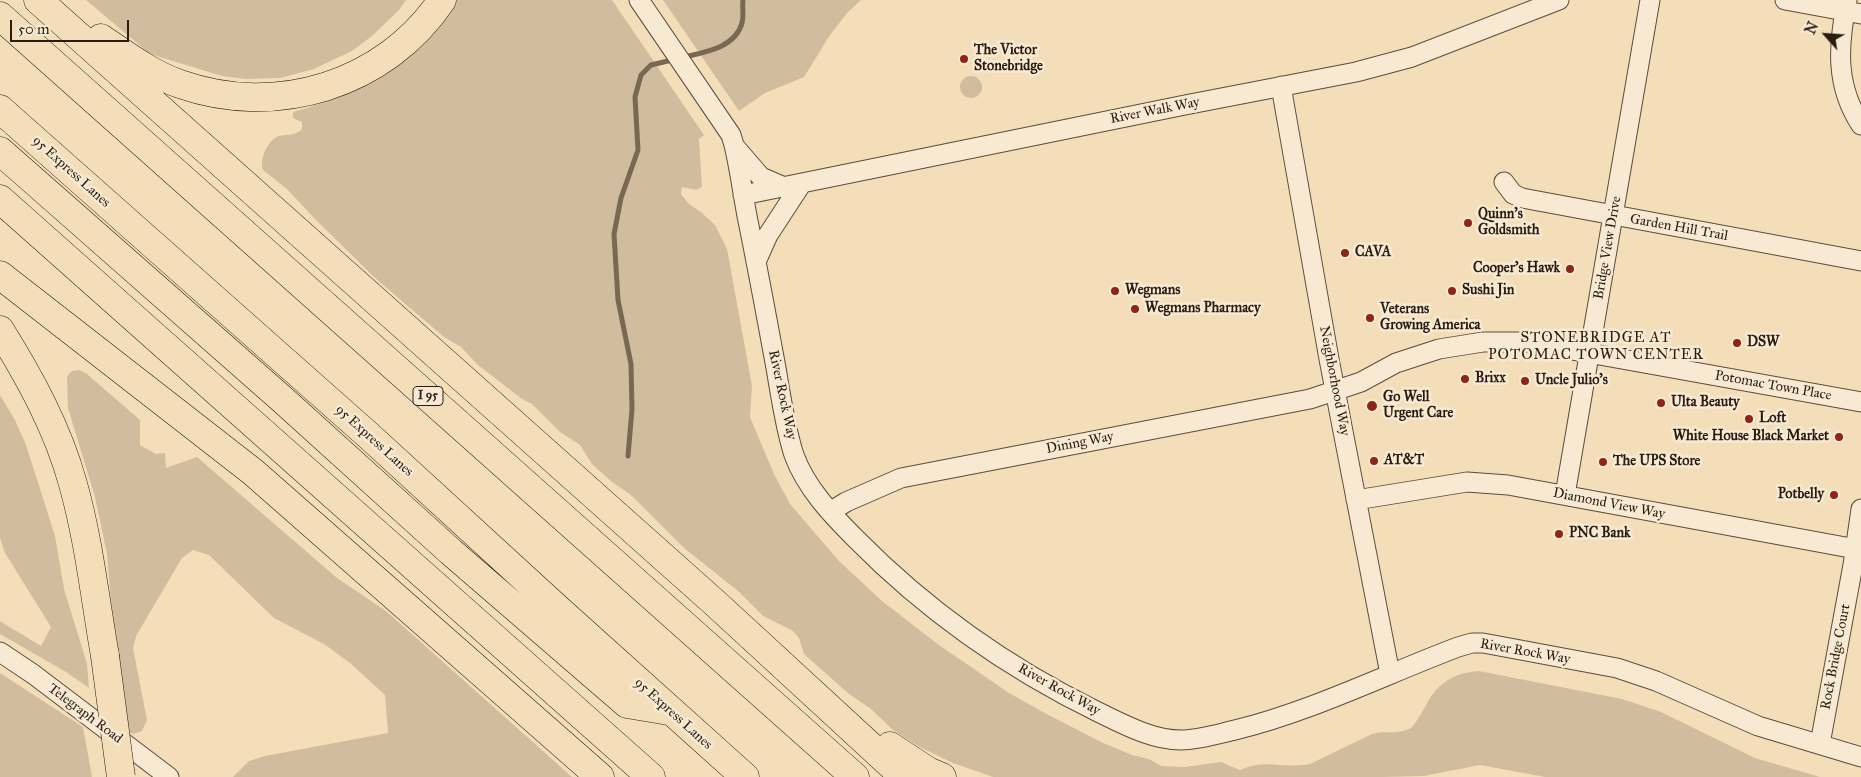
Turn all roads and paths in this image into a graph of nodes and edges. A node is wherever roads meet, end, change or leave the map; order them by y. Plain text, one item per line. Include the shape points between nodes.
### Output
1 (38, 0) edge
2 (46, 0) edge
3 (442, 0) edge
4 (639, 0) edge
5 (1560, 0) edge
6 (1650, 0) edge
7 (1786, 0) edge
8 (1851, 8) edge
9 (0, 16) edge
10 (1281, 86) junction
11 (0, 109) edge
12 (1861, 125) edge
13 (732, 140) junction
14 (0, 152) edge
15 (1504, 182) dead end
16 (793, 185) junction
17 (744, 195) junction
18 (0, 199) edge
19 (1613, 216) junction
20 (1861, 261) edge
21 (756, 262) junction
22 (0, 275) edge
23 (0, 330) edge
24 (1590, 353) junction
25 (1336, 390) junction
26 (1861, 402) edge
27 (1565, 495) junction
28 (1356, 500) junction
29 (1861, 509) edge
30 (830, 512) junction
31 (1858, 549) edge
32 (0, 652) edge
33 (768, 652) junction
34 (1390, 674) junction
35 (669, 711) junction
36 (1820, 744) junction
37 (1861, 757) edge
38 (121, 777) edge
39 (170, 777) edge
40 (600, 777) edge
41 (651, 777) edge
42 (745, 777) edge
43 (855, 777) edge
44 (904, 777) edge
45 (942, 777) edge

1 - 33 highway
2 - 3 highway via 153,72 178,84 206,92 267,98 311,92 362,72 409,40
4 - 13 street, River Rock Way
5 - 10 street, River Walk Way via 1412,57 1356,72
6 - 19 street, Bridge View Drive
7 - 8 street
8 - 12 street via 1839,52 1849,104
9 - 43 highway, I 95
10 - 16 street, River Walk Way
10 - 25 street, Neighborhood Way
11 - 35 highway, 95 Express Lanes via 368,436
13 - 16 street via 761,177
13 - 17 street, River Rock Way
14 - 35 highway via 627,704
15 - 19 street, Garden Hill Trail via 1513,194 1522,198
16 - 17 street, River Walk Way
16 - 21 street
17 - 21 street, River Rock Way
18 - 41 highway
19 - 20 street, Garden Hill Trail
19 - 24 street, Bridge View Drive
21 - 30 street, River Rock Way via 795,456 814,492
22 - 40 highway via 253,472
23 - 38 highway, bridge via 39,397 73,483 84,527
24 - 25 street, Potomac Town Place via 1527,342 1483,342 1439,349 1396,363 1361,382
24 - 26 street, Potomac Town Place
24 - 27 street, Bridge View Drive
25 - 28 street, Neighborhood Way
25 - 30 street, Dining Way via 1294,403 918,473 846,502
27 - 28 street, Diamond View Way via 1467,482
27 - 31 street, Diamond View Way
28 - 34 street, Neighborhood Way
29 - 31 street, Rock Bridge Court
30 - 34 street, River Rock Way via 873,556 975,640 1074,700 1144,732 1182,740 1222,733 1284,716
31 - 36 street, Rock Bridge Court
32 - 39 street, Telegraph Road
33 - 44 highway
33 - 45 highway via 897,751
34 - 36 street, River Rock Way via 1472,642 1483,643 1617,668 1664,684 1758,726
35 - 42 highway, 95 Express Lanes
36 - 37 street, River Rock Way

